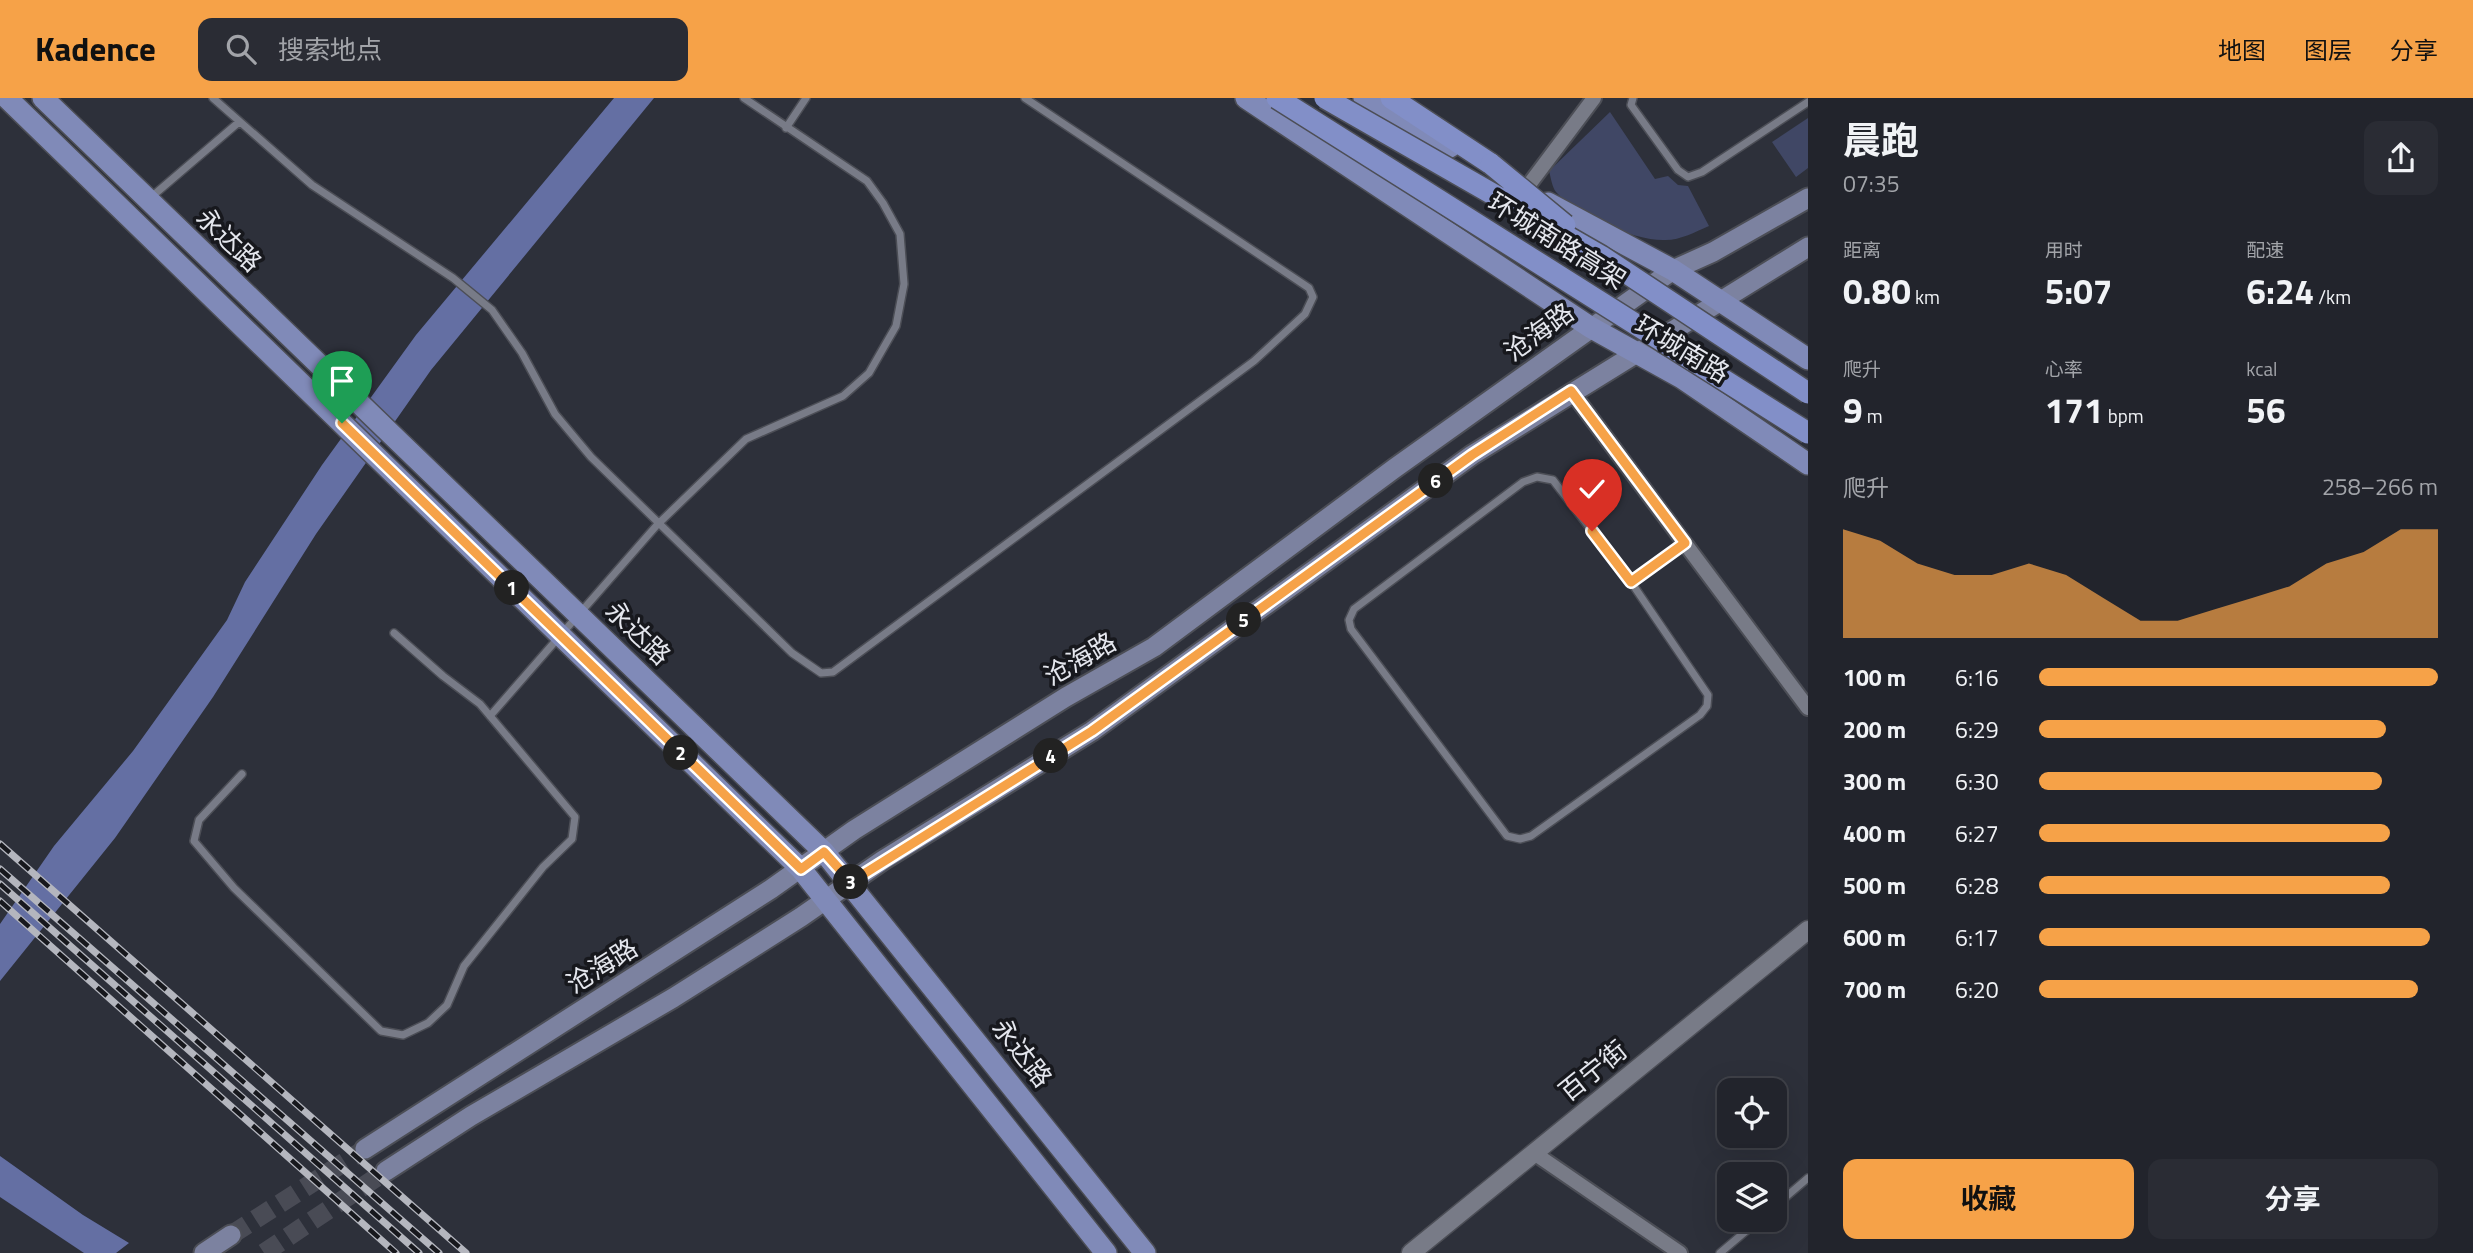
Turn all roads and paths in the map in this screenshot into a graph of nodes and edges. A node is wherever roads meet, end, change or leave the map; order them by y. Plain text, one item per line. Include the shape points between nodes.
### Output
1 (7, 98) edge
2 (43, 98) edge
3 (213, 98) edge
4 (744, 98) edge
5 (806, 98) edge
6 (1026, 98) edge
7 (1246, 98) edge
8 (1276, 98) edge
9 (1325, 98) edge
10 (1364, 98) edge
11 (1391, 98) edge
12 (1594, 98) edge
13 (1633, 98) edge
14 (1808, 102) edge
15 (239, 122) junction
16 (786, 128) junction
17 (1525, 190) junction
18 (1808, 198) edge
19 (147, 200) junction
20 (1808, 247) edge
21 (1601, 256) junction
22 (1673, 270) junction
23 (1720, 299) junction
24 (1590, 327) junction
25 (1639, 353) junction
26 (1808, 359) edge
27 (1571, 391) junction
28 (1808, 393) edge
29 (1808, 433) edge
30 (1808, 464) edge
31 (657, 525) junction
32 (1685, 543) junction
33 (1631, 582) junction
34 (578, 615) junction
35 (394, 633) dead end
36 (561, 635) junction
37 (1808, 708) edge
38 (490, 716) junction
39 (242, 774) dead end
40 (824, 852) junction
41 (801, 869) junction
42 (851, 882) junction
43 (826, 900) junction
44 (1808, 930) edge
45 (365, 1149) tunnel mouth
46 (1534, 1153) junction
47 (386, 1171) tunnel mouth
48 (1808, 1178) edge
49 (1787, 1196) edge
50 (1745, 1232) edge
51 (231, 1235) tunnel mouth
52 (204, 1253) edge
53 (1106, 1253) edge
54 (1145, 1253) edge
55 (1411, 1253) edge
56 (1679, 1253) edge
57 (1720, 1253) edge

1 - 36 main road, 永达路
2 - 19 main road, 永达路
3 - 15 lane
4 - 16 lane
5 - 16 lane
6 - 31 lane via 1309,288 1313,297 1305,314 1254,361 833,672 821,673 792,653
7 - 24 main road, 环城南路
8 - 29 highway, 环城南路高架, bridge
9 - 21 highway, 环城南路高架, bridge
10 - 17 main road
11 - 21 highway, bridge via 1491,164
12 - 17 street
13 - 14 lane via 1631,105 1688,177
15 - 19 lane
15 - 31 lane via 312,185 453,278 492,310 555,414
16 - 31 lane via 867,181 883,203 900,234 904,284 896,326 869,373 843,396 746,439
17 - 22 main road
18 - 22 main road, 沧海路
19 - 34 main road, 永达路
20 - 23 main road
21 - 28 highway, 环城南路高架, bridge
22 - 23 main road
22 - 24 main road, 沧海路
23 - 25 main road
23 - 26 main road
24 - 25 main road, 环城南路
24 - 40 main road, 沧海路 via 1154,646
25 - 27 main road
25 - 30 main road, 环城南路
27 - 32 street
27 - 42 main road via 1472,455 1092,731
31 - 34 lane
32 - 33 lane
32 - 37 street
33 - 33 lane via 1553,480 1537,477 1523,482 1354,609 1349,620 1351,629 1507,836 1520,839 1531,836 1707,706 1708,695
34 - 36 lane
34 - 40 main road, 永达路
35 - 38 lane
36 - 38 lane
36 - 41 main road, 永达路
38 - 39 lane via 575,817 572,839 543,866 464,966 447,1005 428,1023 403,1035 381,1031 234,888 194,841 199,820
40 - 41 main road, 沧海路
40 - 42 main road, 永达路
41 - 43 main road, 永达路
41 - 45 main road, 沧海路
42 - 43 main road
42 - 54 main road, 永达路
43 - 47 main road
43 - 53 main road, 永达路
44 - 46 street, 百宁街
46 - 55 street, 百宁街
46 - 56 street
48 - 49 lane
50 - 57 lane
51 - 52 main road

